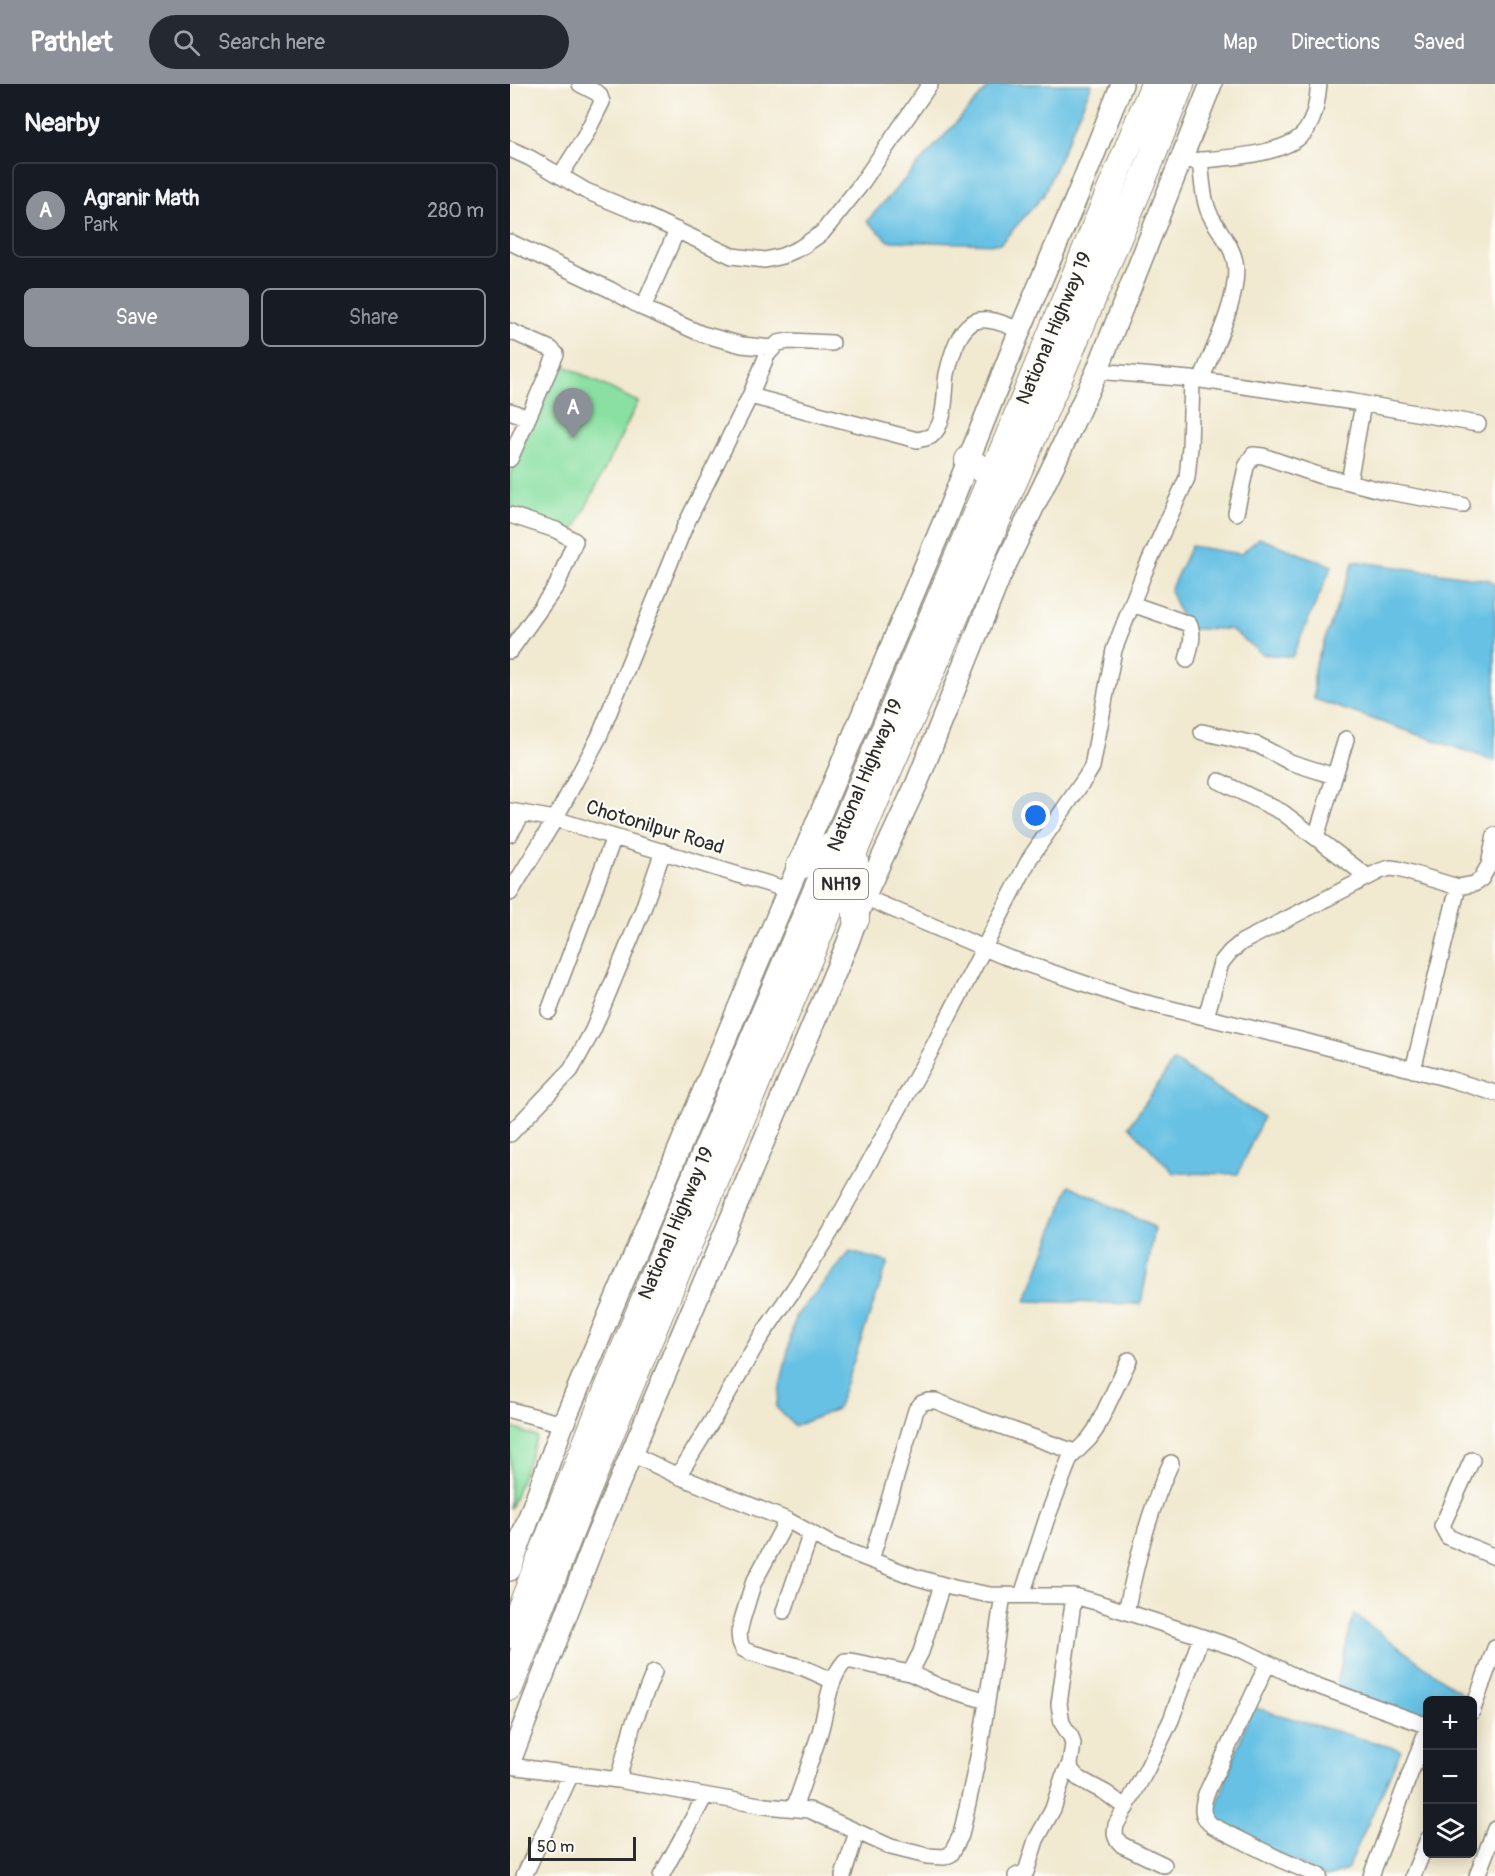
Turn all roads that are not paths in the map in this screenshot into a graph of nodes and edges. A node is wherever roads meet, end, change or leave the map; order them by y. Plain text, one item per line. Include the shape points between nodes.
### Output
1 (580, 84) edge
2 (930, 84) edge
3 (1122, 84) edge
4 (1154, 84) edge
5 (1181, 84) edge
6 (1211, 84) edge
7 (1319, 84) edge
8 (510, 149) edge
9 (1190, 161) junction
10 (560, 177) junction
11 (677, 230) junction
12 (510, 242) edge
13 (643, 308) junction
14 (1020, 330) junction
15 (510, 331) edge
16 (832, 343) dead end
17 (772, 348) junction
18 (1097, 371) junction
19 (1196, 380) junction
20 (750, 396) junction
21 (1363, 404) junction
22 (510, 411) edge
23 (528, 418) junction
24 (1478, 424) dead end
25 (510, 459) edge
26 (968, 460) junction
27 (992, 476) junction
28 (1349, 482) junction
29 (1462, 505) dead end
30 (1236, 513) dead end
31 (510, 515) edge
32 (1132, 604) junction
33 (510, 651) edge
34 (1187, 660) dead end
35 (1202, 732) dead end
36 (1346, 739) dead end
37 (1335, 776) junction
38 (1219, 781) dead end
39 (517, 812) edge
40 (555, 819) junction
41 (510, 834) edge
42 (1495, 835) edge
43 (614, 837) junction
44 (1316, 837) junction
45 (846, 845) junction
46 (663, 852) junction
47 (799, 867) junction
48 (1368, 877) junction
49 (1458, 887) junction
50 (788, 890) junction
51 (510, 893) edge
52 (860, 908) junction
53 (985, 949) junction
54 (549, 1011) dead end
55 (1206, 1017) junction
56 (1413, 1070) junction
57 (1495, 1093) edge
58 (510, 1134) edge
59 (1130, 1360) dead end
60 (510, 1410) edge
61 (563, 1424) junction
62 (1075, 1452) junction
63 (632, 1454) junction
64 (1472, 1460) dead end
65 (1171, 1463) dead end
66 (678, 1476) junction
67 (787, 1520) junction
68 (811, 1533) junction
69 (1495, 1557) edge
70 (872, 1560) junction
71 (510, 1570) edge
72 (942, 1585) junction
73 (1003, 1595) junction
74 (1022, 1595) junction
75 (1074, 1596) junction
76 (784, 1611) dead end
77 (1126, 1611) junction
78 (510, 1635) edge
79 (1201, 1637) junction
80 (1495, 1647) edge
81 (1268, 1663) junction
82 (654, 1672) dead end
83 (910, 1672) junction
84 (833, 1681) junction
85 (510, 1687) edge
86 (1477, 1700) edge
87 (987, 1701) junction
88 (1423, 1724) edge
89 (1423, 1739) edge
90 (510, 1763) edge
91 (1070, 1764) junction
92 (571, 1774) junction
93 (618, 1780) junction
94 (705, 1796) junction
95 (794, 1808) junction
96 (1126, 1808) junction
97 (1495, 1829) edge
98 (857, 1832) junction
99 (1423, 1851) edge
100 (1164, 1865) dead end
101 (524, 1876) edge
102 (661, 1876) edge
103 (843, 1876) edge
104 (1016, 1876) edge
105 (1319, 1876) edge
106 (1371, 1876) edge
107 (1413, 1876) edge
108 (1477, 1876) edge

1 - 10 street via 599,94 602,102
2 - 11 street via 851,196 822,232 800,248 765,260 732,256
3 - 14 main road
4 - 27 highway, National Highway 19 / NH19
5 - 45 highway, NH19 via 1072,347
6 - 9 main road
7 - 9 street via 1315,115 1306,132 1294,142 1236,156
8 - 10 street
9 - 18 main road
9 - 19 street via 1208,209 1229,243 1236,272 1228,311
10 - 11 street
11 - 13 street
12 - 13 street
13 - 17 street via 702,334
14 - 20 street via 993,321 971,323 962,333 952,358 939,425 930,436 917,440
14 - 26 main road
15 - 23 street via 556,354
16 - 17 street via 789,340
17 - 20 street
18 - 19 street
18 - 52 main road via 1000,576 917,783
19 - 21 street
19 - 32 street via 1187,478
20 - 40 street via 685,526 599,736
21 - 24 street
21 - 28 street
22 - 23 street
23 - 25 street
26 - 27 highway
26 - 47 main road
27 - 45 highway, National Highway 19 / NH19
28 - 29 street
28 - 30 street via 1253,455 1246,467
31 - 33 street via 556,530 575,541 557,585
32 - 34 street via 1189,624 1192,636
32 - 53 street via 1114,650 1092,767 1030,858
35 - 37 street via 1258,745 1290,762
36 - 37 street
37 - 44 street
38 - 44 street via 1282,812
39 - 40 street, Chotonilpur Road
39 - 41 street
40 - 43 street, Chotonilpur Road
40 - 51 street
42 - 49 street via 1489,865 1481,879
43 - 46 street, Chotonilpur Road
43 - 54 street
44 - 48 street
45 - 47 highway
45 - 52 highway
45 - 78 highway, National Highway 19 / NH19 via 598,1410
45 - 85 highway, NH19
46 - 50 street, Chotonilpur Road
46 - 58 street via 584,1049 571,1070
47 - 50 main road
48 - 49 street via 1390,868
48 - 55 street via 1242,942 1230,952 1221,963
49 - 56 street
50 - 61 main road
52 - 53 street
52 - 63 main road
53 - 55 street via 1130,999
53 - 66 street via 830,1233 760,1338
55 - 56 street
56 - 57 street
59 - 62 street via 1096,1429
60 - 61 street
61 - 71 main road
62 - 70 street via 936,1401 922,1403 916,1410
62 - 74 street
63 - 66 street
63 - 90 main road
64 - 69 street via 1442,1526 1448,1537
65 - 77 street via 1148,1521
66 - 67 street
67 - 68 street
67 - 84 street via 753,1584 740,1642 749,1652
68 - 70 street
68 - 76 street
70 - 72 street
72 - 73 street
72 - 83 street via 921,1652
73 - 74 street
73 - 87 street
74 - 75 street
75 - 77 street
75 - 91 street via 1059,1704 1062,1723 1073,1744
77 - 79 street
79 - 81 street
79 - 96 street via 1171,1720
80 - 86 street
81 - 88 street via 1304,1681
81 - 105 street via 1206,1794 1202,1813 1213,1826
82 - 93 street via 632,1727
83 - 84 street via 845,1661
83 - 87 street via 940,1687
84 - 95 street
87 - 98 street via 961,1835 951,1854 944,1857 908,1853
89 - 106 street
90 - 92 street
91 - 96 street via 1078,1778
91 - 104 street via 1026,1872
92 - 93 street
92 - 101 street
93 - 94 street
94 - 95 street
94 - 102 street
95 - 98 street via 809,1810
96 - 100 street via 1116,1826 1116,1840
97 - 108 street
98 - 103 street
99 - 107 street

